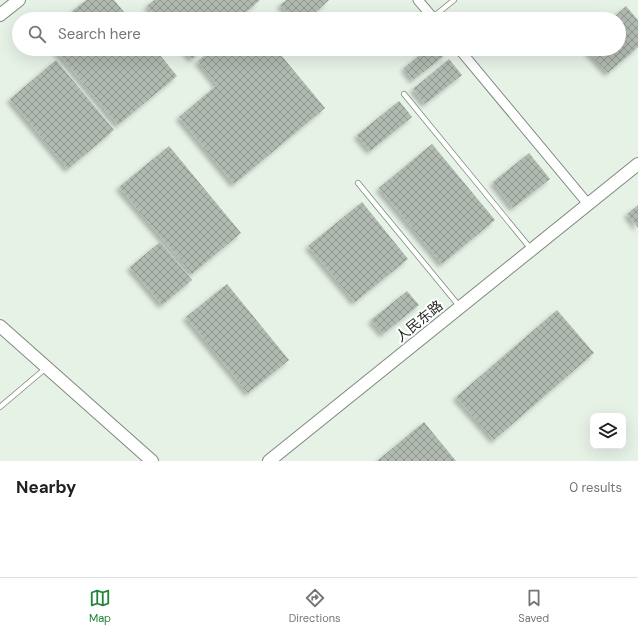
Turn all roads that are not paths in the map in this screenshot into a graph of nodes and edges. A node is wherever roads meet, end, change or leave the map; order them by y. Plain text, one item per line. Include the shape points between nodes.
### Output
1 (19, 0) edge
2 (418, 0) edge
3 (454, 0) edge
4 (428, 12) edge
5 (440, 12) edge
6 (0, 15) edge
7 (465, 56) edge
8 (404, 94) dead end
9 (638, 164) edge
10 (358, 183) dead end
11 (588, 204) junction
12 (531, 249) junction
13 (460, 307) junction
14 (0, 326) edge
15 (47, 368) junction
16 (0, 407) edge
17 (152, 461) edge
18 (269, 461) edge

1 - 6 street
2 - 4 street
3 - 5 lane
7 - 11 street
8 - 12 lane
9 - 11 street, 人民东路
10 - 13 lane
11 - 12 street, 人民东路
12 - 13 street, 人民东路
13 - 18 street, 人民东路
14 - 15 street
15 - 16 lane
15 - 17 street

